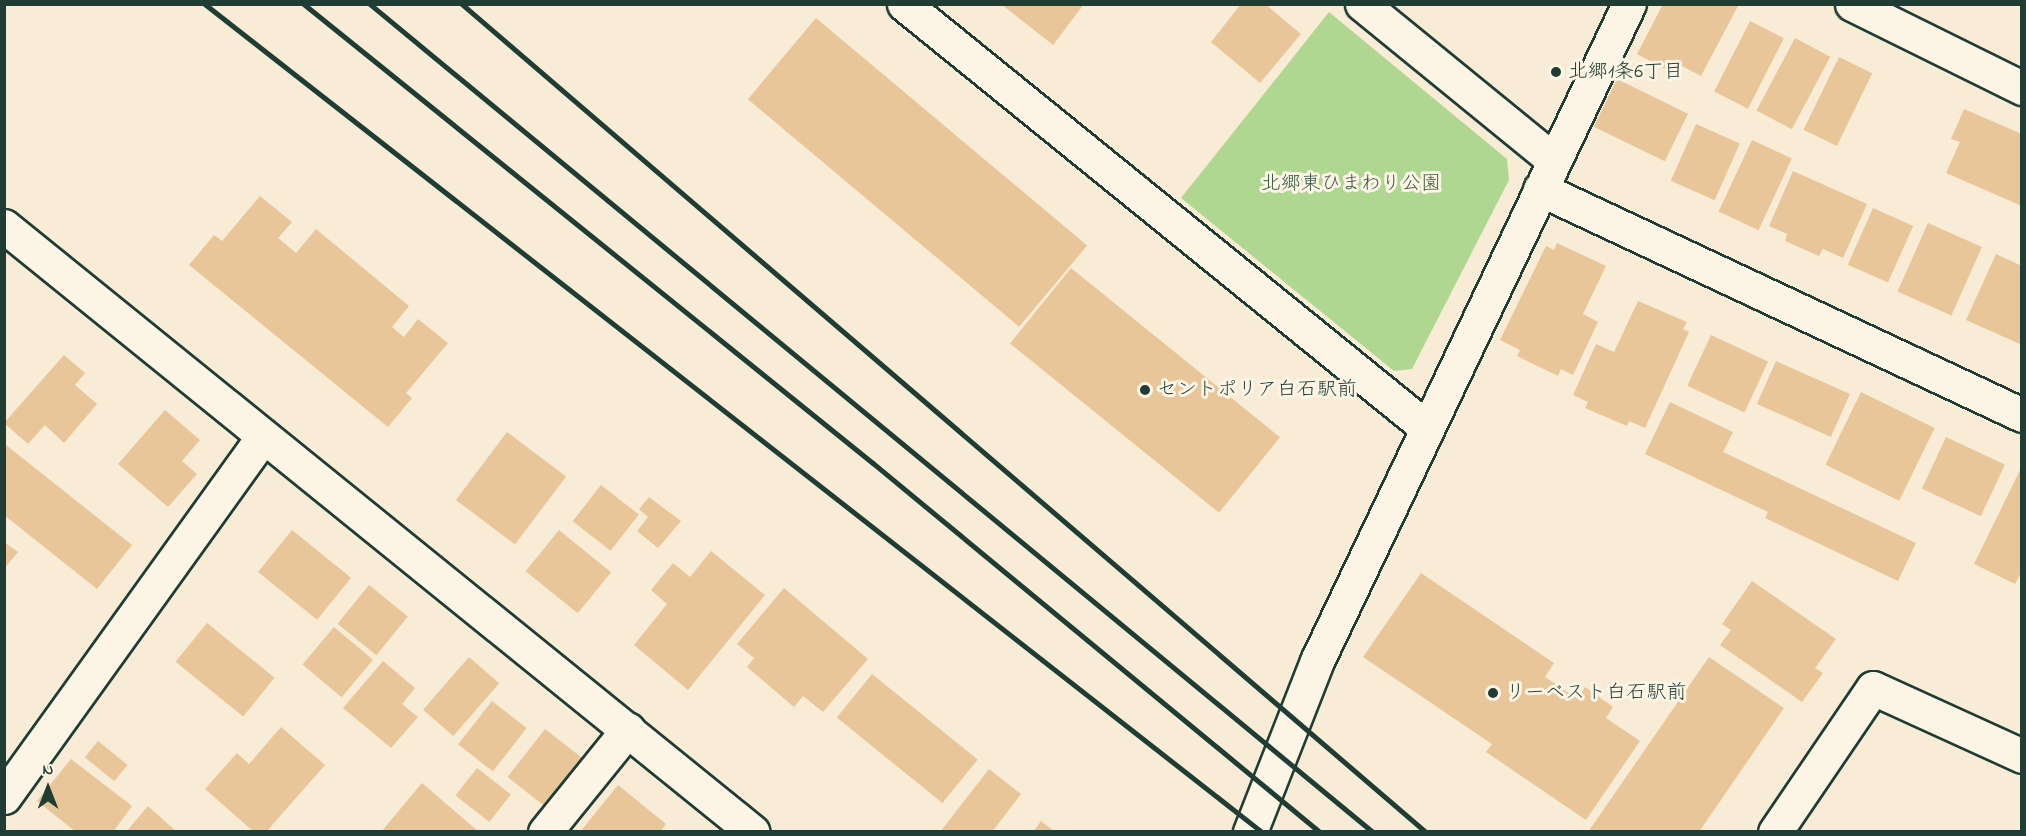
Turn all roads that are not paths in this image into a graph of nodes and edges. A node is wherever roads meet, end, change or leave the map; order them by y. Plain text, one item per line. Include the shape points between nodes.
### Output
1 (904, 4) edge
2 (1362, 4) edge
3 (1629, 4) edge
4 (1852, 4) edge
5 (2022, 88) edge
6 (1546, 174) junction
7 (4, 226) edge
8 (2022, 415) edge
9 (1427, 428) junction
10 (263, 436) junction
11 (628, 729) junction
12 (2022, 756) edge
13 (4, 797) edge
14 (545, 831) edge
15 (753, 831) edge
16 (1250, 831) edge
17 (1775, 831) edge

1 - 9 street
2 - 6 street
3 - 6 street
4 - 5 street
6 - 8 street
6 - 9 street
7 - 10 street
9 - 16 street via 1317,661
10 - 11 street
10 - 13 street
11 - 14 street
11 - 15 street
12 - 17 street via 1873,688

